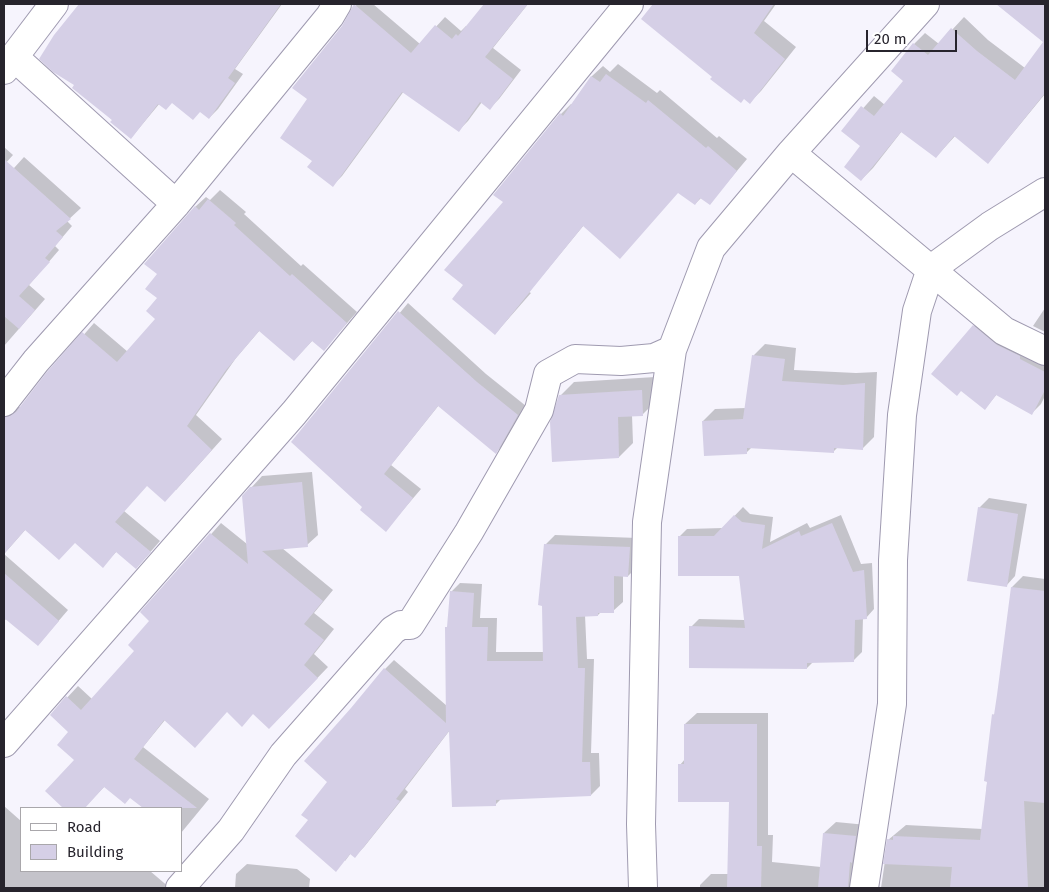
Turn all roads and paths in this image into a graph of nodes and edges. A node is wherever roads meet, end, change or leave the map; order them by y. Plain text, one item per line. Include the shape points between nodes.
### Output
1 (54, 4) edge
2 (337, 4) edge
3 (628, 4) edge
4 (925, 4) edge
5 (9, 64) edge
6 (790, 153) junction
7 (1045, 192) edge
8 (176, 204) junction
9 (931, 269) junction
10 (672, 350) junction
11 (1045, 351) edge
12 (4, 402) edge
13 (4, 743) edge
14 (180, 888) edge
15 (643, 888) edge
16 (864, 888) edge

1 - 5 street
2 - 8 street
3 - 13 street via 294,413
4 - 6 street
5 - 8 street
6 - 9 street
6 - 10 street via 711,248
7 - 9 street via 990,226
8 - 12 street via 36,361
9 - 11 street via 1004,331
9 - 16 street via 918,311 902,415 893,560 892,704
10 - 14 street via 654,358 621,362 575,359 548,374 539,410 469,532 410,625 393,630 351,676 283,755 231,830
10 - 15 street via 647,522 641,824

